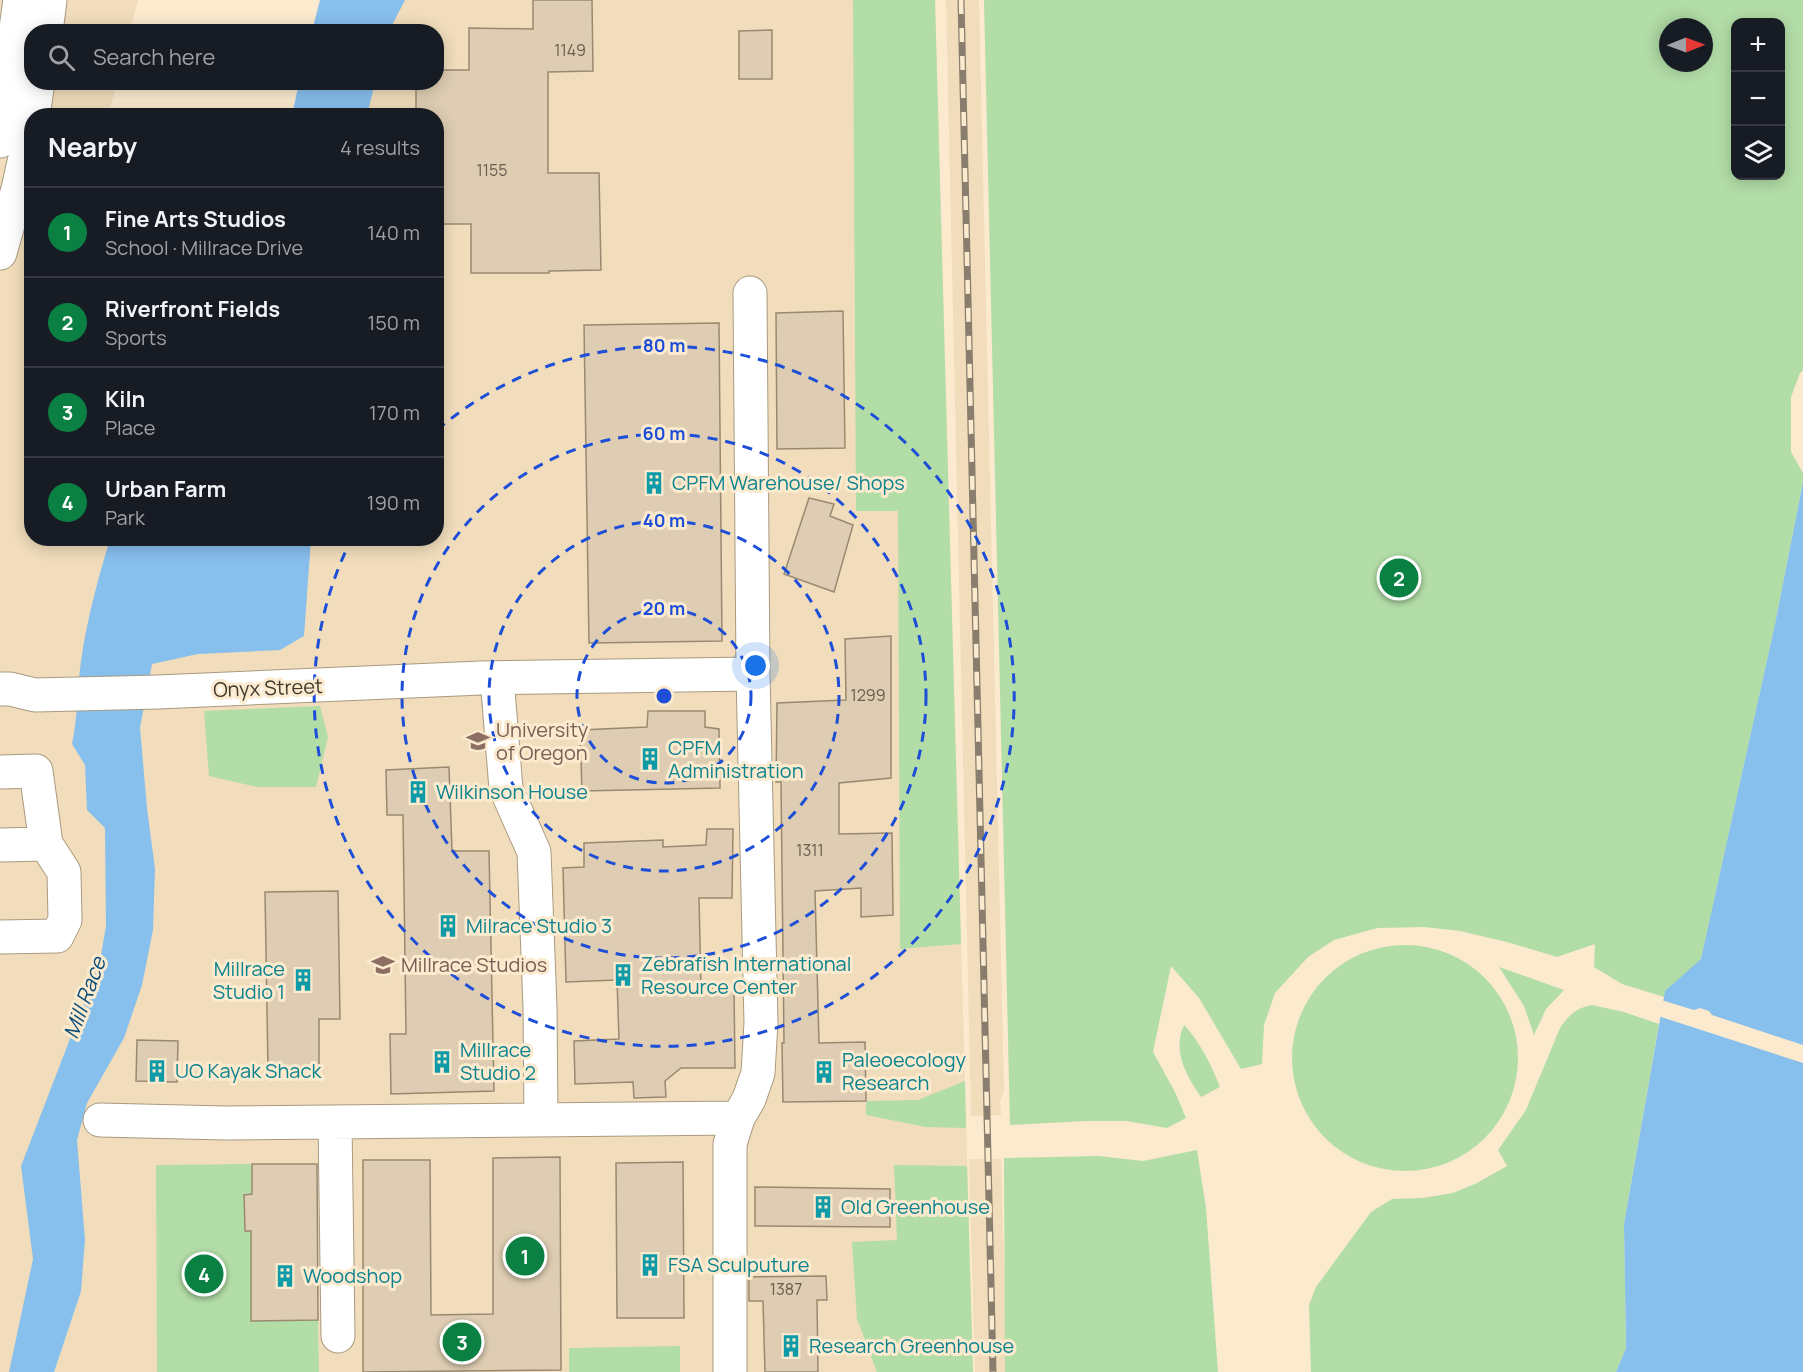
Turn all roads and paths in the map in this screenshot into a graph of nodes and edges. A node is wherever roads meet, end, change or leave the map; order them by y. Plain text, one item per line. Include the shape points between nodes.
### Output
1 (20, 0) edge
2 (50, 0) edge
3 (47, 24) edge
4 (37, 90) edge
5 (34, 108) edge
6 (0, 141) edge
7 (24, 162) edge
8 (0, 254) edge
9 (750, 293) dead end
10 (753, 674) junction
11 (512, 678) junction
12 (11, 687) edge
13 (0, 772) edge
14 (46, 844) junction
15 (0, 845) edge
16 (0, 937) edge
17 (738, 1118) junction
18 (100, 1120) dead end
19 (541, 1120) junction
20 (335, 1122) junction
21 (338, 1336) dead end
22 (730, 1372) edge

1 - 6 street
2 - 3 street
4 - 5 street
7 - 8 street
9 - 10 street
10 - 11 street, Onyx Street
10 - 17 street via 762,1023 758,1073
11 - 12 street, Onyx Street via 158,692
11 - 19 street via 506,789 534,852
13 - 14 street via 36,771
14 - 15 street
14 - 16 street via 64,872 65,920 57,936
17 - 19 street
17 - 22 street via 730,1144
18 - 20 street
19 - 20 street
20 - 21 street

